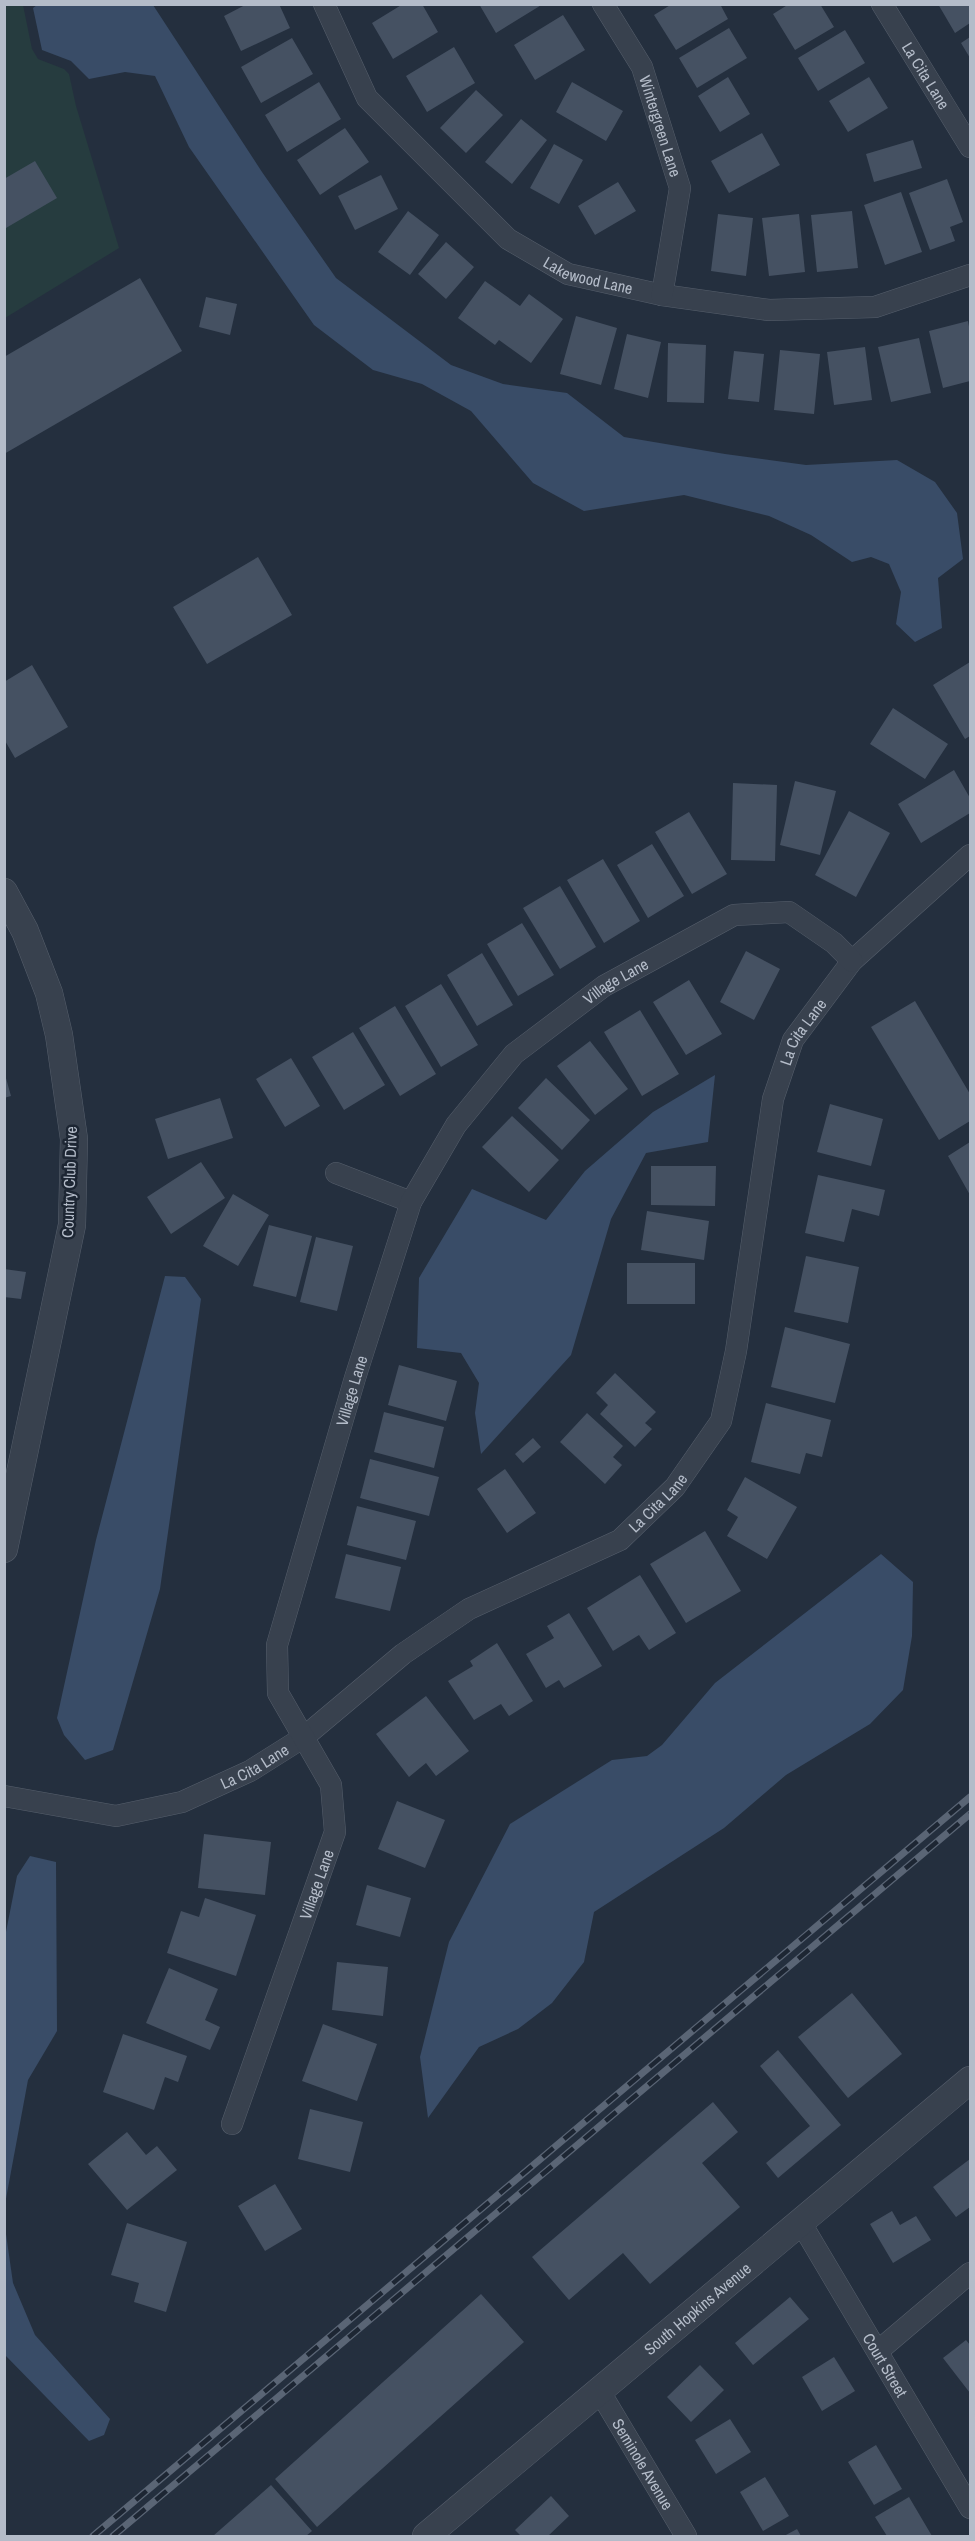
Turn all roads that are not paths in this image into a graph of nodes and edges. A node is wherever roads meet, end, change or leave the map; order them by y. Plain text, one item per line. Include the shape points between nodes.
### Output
1 (324, 4) edge
2 (603, 4) edge
3 (882, 4) edge
4 (970, 147) edge
5 (970, 275) edge
6 (662, 295) junction
7 (970, 855) edge
8 (4, 892) edge
9 (852, 961) junction
10 (336, 1173) dead end
11 (411, 1202) junction
12 (4, 1549) edge
13 (304, 1737) junction
14 (4, 1796) edge
15 (970, 2080) edge
16 (232, 2124) dead end
17 (801, 2223) junction
18 (970, 2273) edge
19 (878, 2351) junction
20 (600, 2392) junction
21 (970, 2508) edge
22 (426, 2536) edge
23 (686, 2536) edge

1 - 6 street, Lakewood Lane via 367,98 508,239 568,274
2 - 6 street, Wintergreen Lane via 642,67 680,188
3 - 4 street, La Cita Lane
5 - 6 street, Lakewood Lane via 875,307 769,310
7 - 9 street, La Cita Lane
8 - 12 street, Country Club Drive via 25,931 49,993 74,1139 72,1225
9 - 11 street, Village Lane via 834,943 789,912 734,915 604,986 514,1054 456,1125
9 - 13 street, La Cita Lane via 793,1040 777,1089 736,1351 721,1421 675,1487 620,1540 469,1609 403,1654
10 - 11 street
11 - 13 street, Village Lane via 277,1645 278,1693
13 - 14 street, La Cita Lane via 250,1771 182,1802 116,1816
13 - 16 street, Village Lane via 331,1785 335,1832
15 - 17 street, South Hopkins Avenue
17 - 19 street, Court Street
17 - 20 street, South Hopkins Avenue
18 - 19 street
19 - 21 street, Court Street
20 - 22 street, South Hopkins Avenue
20 - 23 street, Seminole Avenue

